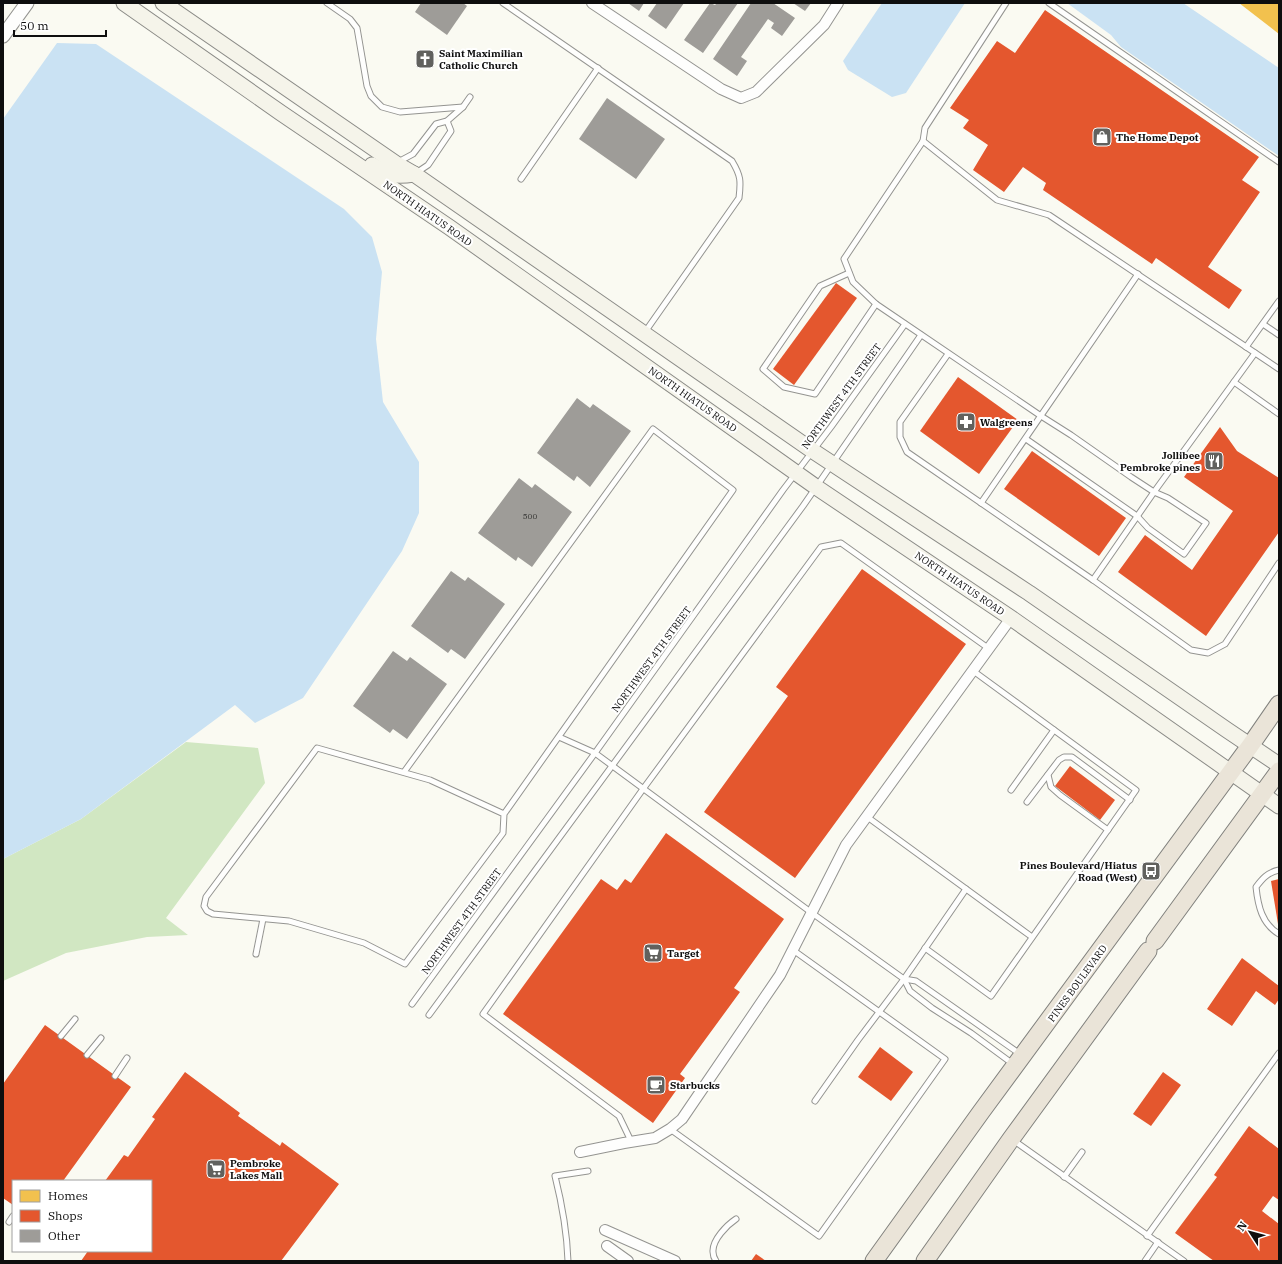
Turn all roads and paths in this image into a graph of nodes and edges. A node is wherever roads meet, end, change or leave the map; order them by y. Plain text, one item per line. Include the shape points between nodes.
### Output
1 (27, 3) edge
2 (124, 3) edge
3 (163, 3) edge
4 (327, 3) edge
5 (503, 3) edge
6 (592, 3) edge
7 (838, 3) edge
8 (1006, 3) edge
9 (1049, 3) edge
10 (3, 36) edge
11 (598, 68) junction
12 (470, 97) dead end
13 (463, 107) junction
14 (282, 113) junction
15 (447, 120) junction
16 (923, 141) junction
17 (1279, 162) edge
18 (395, 163) junction
19 (414, 174) junction
20 (521, 179) dead end
21 (849, 272) junction
22 (1138, 274) junction
23 (1279, 301) edge
24 (876, 304) junction
25 (905, 324) junction
26 (1263, 324) junction
27 (643, 334) junction
28 (921, 335) junction
29 (1279, 335) edge
30 (1246, 347) junction
31 (1255, 353) junction
32 (948, 354) junction
33 (1279, 369) edge
34 (1234, 382) junction
35 (1279, 414) edge
36 (1041, 416) junction
37 (1026, 439) junction
38 (813, 451) junction
39 (832, 464) junction
40 (796, 473) junction
41 (816, 486) junction
42 (1154, 492) junction
43 (981, 503) junction
44 (1137, 516) junction
45 (1279, 562) edge
46 (1093, 580) junction
47 (1011, 618) junction
48 (988, 648) junction
49 (972, 670) junction
50 (1279, 704) edge
51 (1054, 730) junction
52 (559, 737) junction
53 (1250, 746) junction
54 (595, 753) junction
55 (1279, 765) edge
56 (611, 766) junction
57 (1279, 771) edge
58 (404, 772) junction
59 (1231, 772) junction
60 (1048, 775) junction
61 (643, 789) junction
62 (1011, 790) dead end
63 (1263, 794) junction
64 (1130, 800) junction
65 (1027, 802) dead end
66 (1279, 806) edge
67 (504, 814) junction
68 (866, 816) junction
69 (1108, 830) junction
70 (1279, 870) edge
71 (966, 889) junction
72 (812, 913) junction
73 (263, 918) junction
74 (1279, 934) edge
75 (1032, 937) junction
76 (925, 948) junction
77 (793, 950) junction
78 (256, 954) dead end
79 (904, 979) junction
80 (412, 1004) dead end
81 (879, 1012) junction
82 (429, 1015) dead end
83 (75, 1019) dead end
84 (61, 1036) dead end
85 (101, 1038) dead end
86 (1279, 1053) edge
87 (87, 1055) dead end
88 (127, 1058) dead end
89 (1019, 1061) junction
90 (115, 1076) dead end
91 (815, 1101) dead end
92 (670, 1129) junction
93 (1011, 1139) junction
94 (631, 1142) junction
95 (580, 1152) dead end
96 (1082, 1152) dead end
97 (588, 1171) dead end
98 (1064, 1177) junction
99 (12, 1218) edge
100 (736, 1219) dead end
101 (10, 1222) dead end
102 (604, 1230) dead end
103 (1147, 1236) junction
104 (1158, 1242) junction
105 (607, 1246) dead end
106 (568, 1261) edge
107 (628, 1261) edge
108 (675, 1261) edge
109 (716, 1261) edge
110 (874, 1261) edge
111 (925, 1261) edge
112 (1145, 1261) edge
113 (1184, 1261) edge

1 - 10 street
2 - 14 main road, NORTH HIATUS ROAD
3 - 18 main road
4 - 13 lane via 350,19 357,28 367,86 371,96 382,107 400,112
5 - 11 lane
6 - 7 street via 721,89 741,98 756,92 824,25
8 - 16 lane via 925,128
9 - 17 lane
11 - 20 lane
11 - 27 lane via 732,161 741,182 739,198
12 - 13 lane
13 - 15 lane
14 - 19 main road via 294,113 384,172 394,176
14 - 40 main road, NORTH HIATUS ROAD via 449,227
15 - 18 lane via 436,124 413,154
15 - 19 lane via 451,131 428,165
16 - 21 lane via 844,259
16 - 22 lane via 997,200 1049,214
18 - 19 main road
19 - 27 main road
21 - 24 lane via 853,282
21 - 24 lane via 820,286 763,369 784,387 815,394
22 - 30 lane
22 - 36 lane
23 - 26 lane
24 - 25 lane
25 - 28 lane
25 - 38 lane, NORTHWEST 4TH STREET
26 - 29 lane
26 - 30 lane
27 - 38 main road
28 - 32 lane
28 - 39 lane
30 - 31 lane
31 - 33 lane
31 - 34 lane
32 - 36 lane
32 - 43 lane via 900,422 900,438 907,452
34 - 35 lane
34 - 42 lane
36 - 37 lane
36 - 42 lane
37 - 43 lane
37 - 44 lane
38 - 39 main road
38 - 40 lane, NORTHWEST 4TH STREET
39 - 41 lane
39 - 53 main road via 1029,593
40 - 41 main road, NORTH HIATUS ROAD
40 - 54 lane, NORTHWEST 4TH STREET
41 - 47 main road, NORTH HIATUS ROAD
41 - 56 lane
42 - 44 lane
42 - 44 lane via 1168,498 1206,523 1184,554 1148,528
43 - 46 lane
44 - 46 lane
45 - 46 lane via 1225,644 1208,653 1191,650
47 - 48 street
47 - 59 main road, NORTH HIATUS ROAD
48 - 49 street
48 - 61 lane via 841,543 821,547
49 - 51 lane
49 - 68 street
50 - 53 highway, PINES BOULEVARD
51 - 62 lane
51 - 64 lane via 1136,790
52 - 54 lane
52 - 58 lane via 733,490 653,429
52 - 67 lane
53 - 55 main road
53 - 59 highway, PINES BOULEVARD
54 - 56 lane
54 - 80 lane, NORTHWEST 4TH STREET
56 - 61 lane
56 - 82 lane
57 - 63 highway
58 - 67 lane via 430,780
58 - 73 lane via 317,748 206,897 204,906 213,914
59 - 63 main road, NORTH HIATUS ROAD
59 - 89 highway, PINES BOULEVARD
60 - 64 lane via 1059,760 1072,757
60 - 65 lane
60 - 69 lane via 1051,787
61 - 72 lane
61 - 94 lane via 484,1014 619,1116
63 - 66 main road, NORTH HIATUS ROAD
63 - 93 highway
64 - 69 lane
67 - 73 lane via 503,833 405,964 364,944 289,921
68 - 71 lane
68 - 72 street via 846,845
69 - 75 lane
70 - 74 lane via 1272,871 1256,887 1261,912 1268,926
71 - 75 lane
71 - 76 lane
72 - 77 street
72 - 79 lane
73 - 78 lane
75 - 76 lane via 991,996
76 - 79 lane
77 - 81 lane
77 - 92 street via 780,975 693,1103 682,1119
79 - 81 lane
79 - 89 lane via 916,981
79 - 89 lane via 910,991 932,1008
81 - 91 lane
81 - 92 lane via 945,1059 819,1236
83 - 84 lane
85 - 87 lane
86 - 103 lane
88 - 90 lane
89 - 110 highway, PINES BOULEVARD
92 - 94 street via 655,1138
93 - 98 lane
93 - 111 highway
94 - 95 street
96 - 98 lane
97 - 106 lane via 555,1176 563,1211
98 - 103 lane
99 - 101 lane
100 - 109 lane via 713,1246 712,1254
102 - 108 street
103 - 104 lane
104 - 112 lane
104 - 113 lane
105 - 107 street

